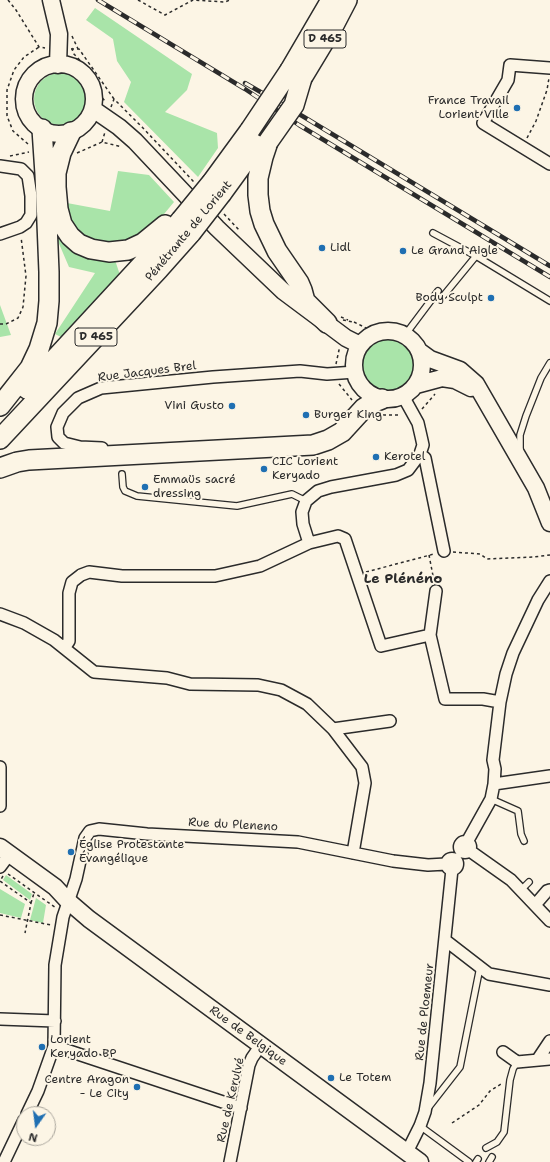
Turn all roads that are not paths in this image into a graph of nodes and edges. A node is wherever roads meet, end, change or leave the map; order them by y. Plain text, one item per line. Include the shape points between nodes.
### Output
1 (51, 0) edge
2 (331, 0) edge
3 (347, 0) edge
4 (54, 62) junction
5 (550, 73) edge
6 (296, 74) junction
7 (93, 109) junction
8 (36, 129) junction
9 (70, 132) junction
10 (260, 137) junction
11 (47, 151) junction
12 (550, 164) edge
13 (5, 166) edge
14 (182, 222) junction
15 (433, 233) dead end
16 (0, 234) edge
17 (476, 256) junction
18 (438, 291) dead end
19 (444, 295) dead end
20 (550, 301) edge
21 (327, 323) junction
22 (405, 335) junction
23 (360, 345) junction
24 (420, 351) junction
25 (550, 363) edge
26 (355, 372) junction
27 (416, 385) junction
28 (403, 396) junction
29 (382, 399) junction
30 (486, 400) junction
31 (0, 406) edge
32 (0, 418) edge
33 (0, 439) edge
34 (216, 450) junction
35 (420, 454) junction
36 (520, 460) junction
37 (0, 468) edge
38 (122, 474) dead end
39 (536, 488) junction
40 (306, 501) junction
41 (550, 505) edge
42 (550, 523) edge
43 (309, 543) junction
44 (444, 551) road end
45 (550, 581) edge
46 (436, 591) road end
47 (0, 614) edge
48 (430, 636) junction
49 (65, 647) junction
50 (500, 702) junction
51 (390, 721) dead end
52 (333, 729) junction
53 (0, 768) edge
54 (550, 776) edge
55 (494, 784) junction
56 (491, 798) junction
57 (0, 806) edge
58 (524, 841) dead end
59 (467, 847) junction
60 (353, 853) junction
61 (1, 857) edge
62 (451, 865) junction
63 (529, 882) dead end
64 (521, 890) junction
65 (550, 890) edge
66 (535, 905) junction
67 (66, 907) junction
68 (550, 921) edge
69 (445, 940) junction
70 (480, 967) junction
71 (550, 985) edge
72 (0, 1019) edge
73 (54, 1021) junction
74 (550, 1041) edge
75 (261, 1045) junction
76 (54, 1046) junction
77 (503, 1052) dead end
78 (550, 1059) edge
79 (538, 1060) junction
80 (517, 1062) junction
81 (31, 1106) edge
82 (241, 1108) junction
83 (425, 1112) junction
84 (420, 1126) junction
85 (16, 1137) edge
86 (486, 1148) dead end
87 (407, 1152) junction
88 (492, 1157) dead end
89 (4, 1162) edge
90 (230, 1162) edge
91 (420, 1162) edge
92 (469, 1162) edge
93 (489, 1162) edge

1 - 4 main road via 59,34
2 - 6 highway, Pénétrante de Lorient / D 465
3 - 6 highway, Pénétrante de Lorient / D 465
4 - 7 main road via 69,66 87,78 94,98
4 - 8 main road via 32,77 26,91 27,113
5 - 12 street via 510,65 508,80 483,123
6 - 10 highway, Pénétrante de Lorient / D 465, bridge
7 - 9 main road via 80,127
7 - 21 main road via 135,141 217,228 277,285
8 - 9 main road via 56,134
8 - 11 highway
9 - 11 highway
10 - 14 highway, Pénétrante de Lorient / D 465, bridge via 214,184
10 - 21 highway via 263,157 258,178 258,195 264,224 277,251 299,283 305,301
11 - 14 highway via 56,173 58,209 62,224 79,244 109,252 128,250 143,243 165,225
11 - 31 highway via 47,323 30,368
13 - 16 street via 22,169 28,176 31,215 20,227
14 - 32 highway, Pénétrante de Lorient / D 465
14 - 33 highway, Pénétrante de Lorient / D 465 via 154,274
15 - 17 lane
17 - 19 lane
17 - 20 lane
18 - 22 lane
21 - 23 main road
22 - 23 main road via 388,331 376,333
22 - 24 main road
23 - 26 main road via 355,358
24 - 27 main road via 422,372
24 - 30 main road via 467,375
25 - 36 lane via 530,404 520,436
26 - 29 main road via 360,384 368,392
26 - 34 street, Rue Jacques Brel via 214,377 101,388 78,398 63,413 57,427 58,437 64,443 80,447
27 - 28 main road
27 - 30 main road via 442,378 455,380 473,389
28 - 29 main road
28 - 35 street via 418,423 422,445
29 - 34 highway via 363,409 342,432 313,445
30 - 36 main road
34 - 37 highway via 29,460
35 - 40 street via 408,470 396,475 324,489
35 - 44 street via 425,458
36 - 39 main road
38 - 40 lane via 125,491 137,496 237,506 292,494
39 - 41 main road
39 - 42 main road
40 - 43 street via 302,512
43 - 48 street via 338,536 345,539 381,646
43 - 49 street via 260,566 215,576 122,576 89,572 81,575 72,582 69,593 69,641
45 - 50 street via 512,653
46 - 48 street
47 - 49 street via 24,623
48 - 50 street via 445,699 482,699
49 - 52 street via 94,672 167,678 190,684 258,685 281,690 306,704
50 - 55 street via 493,760
51 - 52 street
52 - 60 street via 362,767 365,783
53 - 57 street
54 - 55 street
55 - 56 street
56 - 58 lane via 518,811
56 - 59 street
59 - 62 street
59 - 64 street
60 - 62 street, Rue du Pleneno via 428,865
60 - 67 street, Rue du Pleneno via 298,842 99,829 90,831 85,838 76,879
61 - 67 main road, Rue de Belgique via 56,887
62 - 69 street, Rue de Ploemeur
63 - 64 lane
64 - 66 street
65 - 66 street
66 - 68 street
67 - 73 street, Rue du Pleneno via 55,965
67 - 75 main road, Rue de Belgique via 89,919
69 - 70 street
69 - 83 street, Rue de Ploemeur
70 - 71 street via 489,974
70 - 83 lane via 460,1067
72 - 73 street
73 - 76 street, Rue du Pleneno
74 - 79 street
75 - 82 street, Rue de Kerulvé via 249,1065
75 - 87 main road, Rue de Belgique
76 - 81 street, Rue du Pleneno
76 - 82 street
77 - 80 street
78 - 79 street
79 - 80 street
80 - 86 lane via 512,1069 504,1132 497,1142
82 - 90 street, Rue de Kerulvé
83 - 84 street, Rue de Ploemeur
84 - 87 street, Rue de Ploemeur
84 - 92 lane
85 - 89 street
87 - 91 main road, Rue de Belgique
88 - 93 lane

